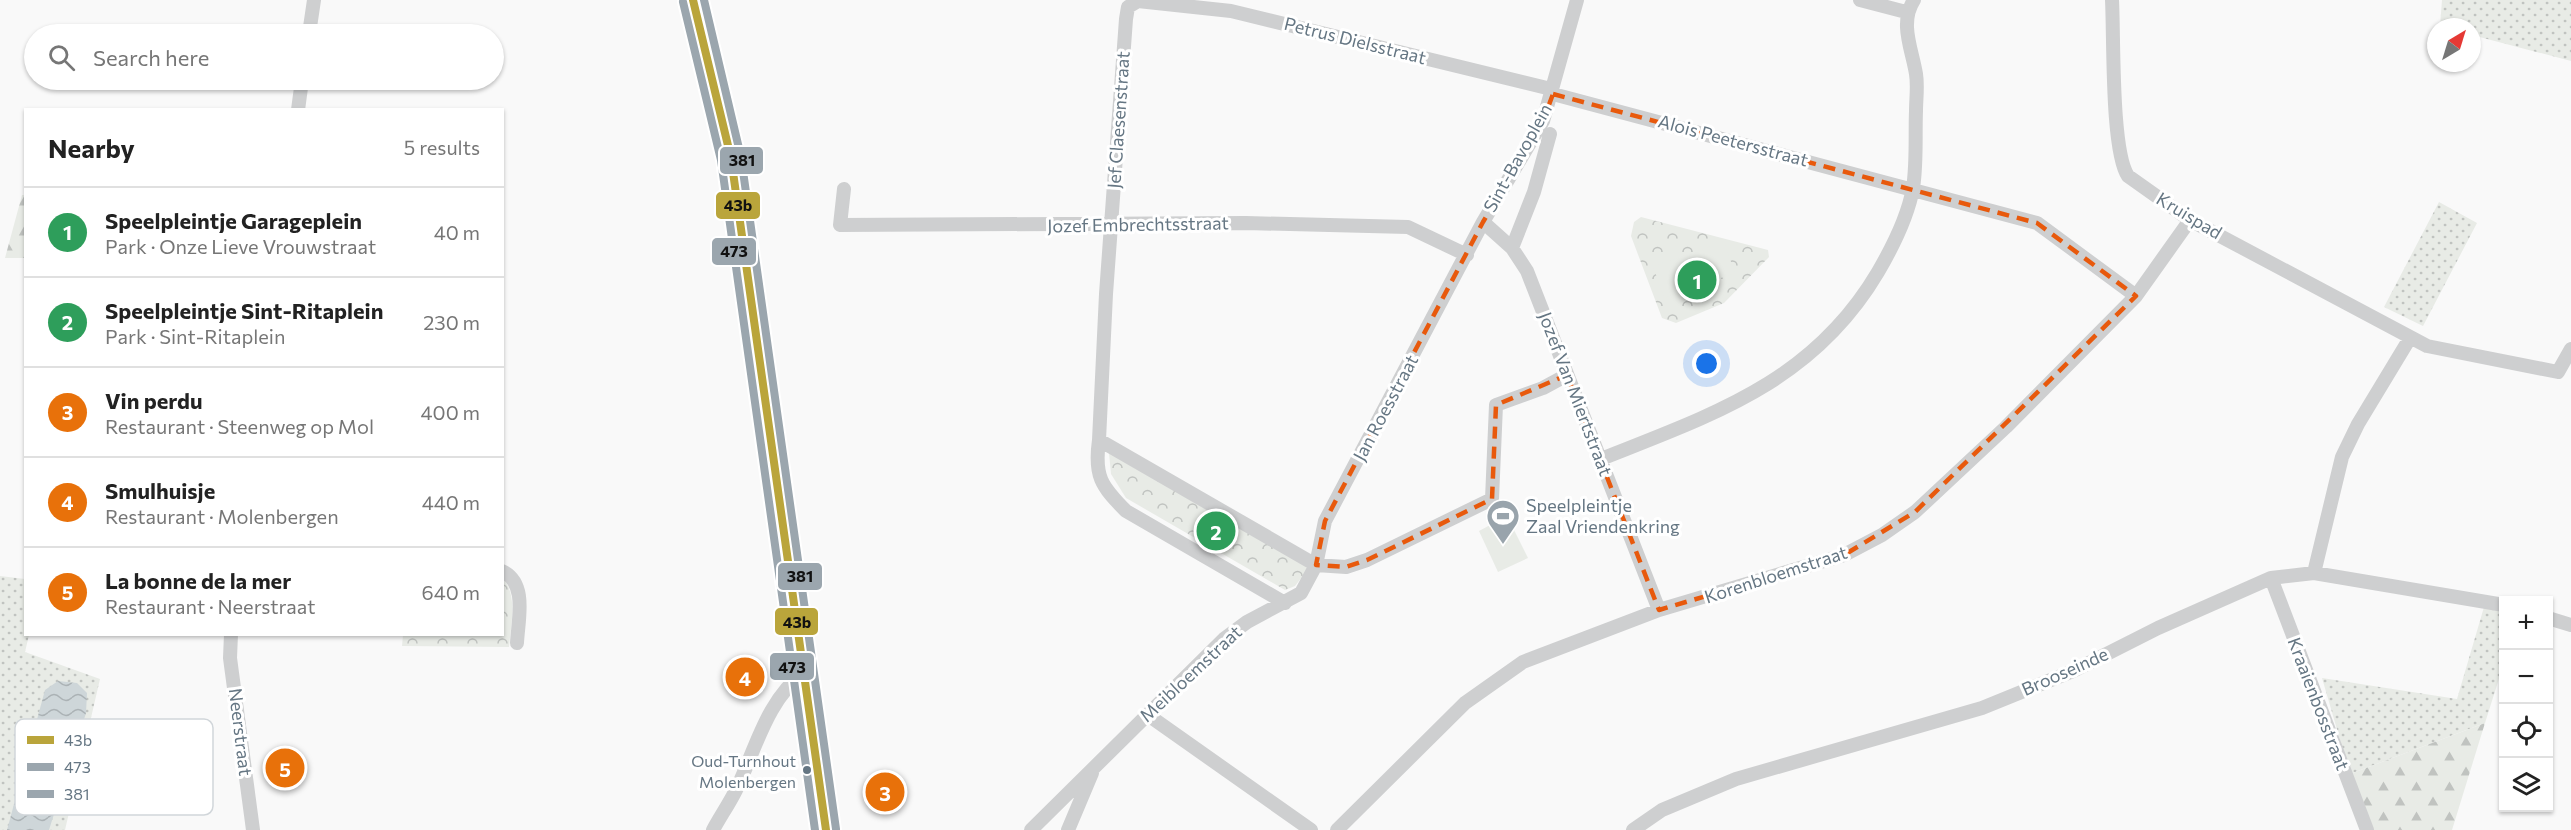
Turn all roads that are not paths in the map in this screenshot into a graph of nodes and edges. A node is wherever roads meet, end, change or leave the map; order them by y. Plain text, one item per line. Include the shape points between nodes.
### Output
1 (314, 0) edge
2 (693, 0) edge
3 (1577, 0) edge
4 (1860, 0) edge
5 (1914, 0) edge
6 (2112, 0) edge
7 (1154, 2) joint
8 (1906, 12) junction
9 (310, 24) edge
10 (301, 90) edge
11 (1553, 94) junction
12 (298, 108) edge
13 (1550, 134) dead end
14 (1913, 188) junction
15 (844, 189) dead end
16 (2190, 220) junction
17 (1484, 222) junction
18 (1112, 225) junction
19 (1512, 248) junction
20 (1467, 255) junction
21 (2136, 296) junction
22 (2410, 338) junction
23 (2571, 349) edge
24 (1567, 375) junction
25 (1099, 440) junction
26 (1601, 459) junction
27 (1316, 565) junction
28 (504, 572) edge
29 (2314, 573) junction
30 (2271, 578) junction
31 (1285, 603) junction
32 (2499, 603) edge
33 (1659, 610) junction
34 (2553, 620) edge
35 (2571, 625) edge
36 (231, 636) edge
37 (517, 644) dead end
38 (804, 672) junction
39 (1148, 715) junction
40 (1094, 768) junction
41 (253, 830) edge
42 (713, 830) edge
43 (826, 830) edge
44 (1031, 830) edge
45 (1068, 830) edge
46 (1311, 830) edge
47 (1337, 830) edge
48 (1634, 830) edge
49 (2367, 830) edge

1 - 9 street
2 - 38 main road via 733,169
3 - 11 street, Sint-Bavoplein
4 - 8 street
5 - 8 street
6 - 16 street, Kruispad via 2121,166 2128,176
7 - 11 street, Petrus Dielsstraat via 1231,11 1547,88
7 - 18 street, Jef Claesenstraat via 1137,1 1128,7
8 - 14 street via 1917,76
10 - 12 street
11 - 14 street, Alois Peetersstraat
11 - 17 street, Sint-Bavoplein via 1543,121
13 - 19 street, Sint-Bavoplein via 1534,192
14 - 21 street, Alois Peetersstraat via 2037,224
14 - 26 street via 1888,254 1871,283 1837,330 1808,357 1751,394
15 - 18 street, Jozef Embrechtsstraat via 840,225
16 - 21 street, Korenbloemstraat
16 - 22 street, Kruispad
17 - 19 street, Sint-Bavoplein
17 - 20 street, Sint-Bavoplein
18 - 20 street, Jozef Embrechtsstraat via 1408,227
18 - 25 street, Jef Claesenstraat
19 - 24 street, Jozef Van Miertstraat via 1527,271
20 - 27 street, Jan Roesstraat via 1325,521
21 - 33 street, Korenbloemstraat via 1998,435 1915,513 1882,535 1844,555
22 - 23 street, Kruispad via 2444,350 2558,372
22 - 29 street via 2342,458
24 - 26 street, Jozef Van Miertstraat
24 - 27 street via 1496,405 1492,499 1367,560 1346,567
25 - 27 street
25 - 31 street, Jef Claesenstraat via 1098,477 1126,511
26 - 33 street, Jozef Van Miertstraat
27 - 31 street, Meibloemstraat via 1301,593
28 - 37 street via 514,579 519,590
29 - 30 street, Brooseinde
29 - 32 street, Brooseinde
30 - 48 street, Brooseinde via 2073,671 1982,708 1736,779 1662,810
30 - 49 street, Kraaienbosstraat
31 - 39 street, Meibloemstraat via 1224,639
33 - 47 street, Korenbloemstraat via 1522,662 1491,682
34 - 35 street
36 - 41 street, Neerstraat via 230,658
38 - 42 street via 785,688 769,714
38 - 43 main road
39 - 40 street, Meibloemstraat
39 - 46 street
40 - 44 street, Meibloemstraat
40 - 45 street, Meibloemstraat

